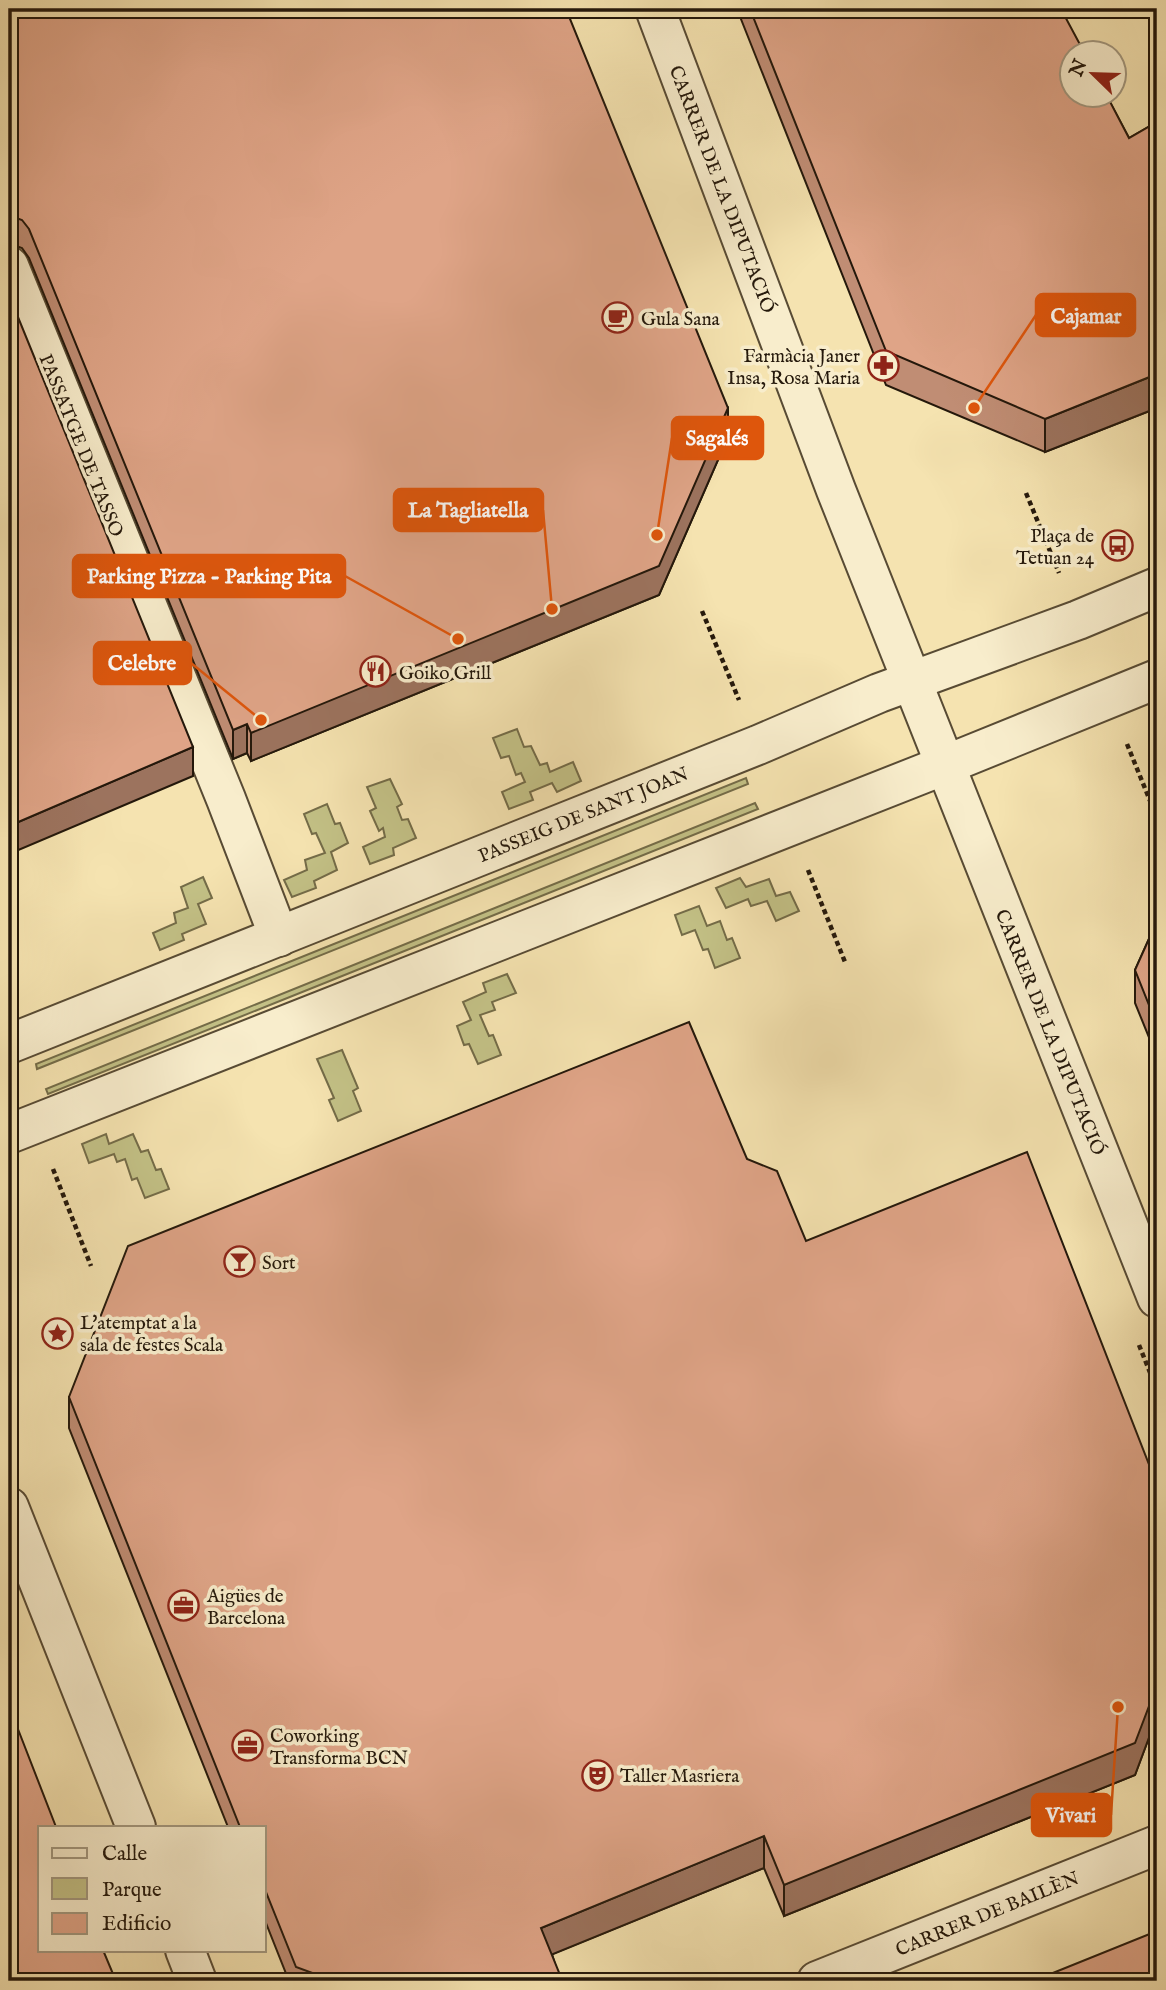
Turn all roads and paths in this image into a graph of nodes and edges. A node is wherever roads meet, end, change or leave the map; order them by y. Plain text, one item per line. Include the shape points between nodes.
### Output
1 (655, 9) edge
2 (9, 266) edge
3 (1026, 493) dead end
4 (1060, 577) dead end
5 (1157, 587) edge
6 (702, 611) dead end
7 (1157, 679) edge
8 (912, 682) junction
9 (742, 706) dead end
10 (1124, 738) dead end
11 (944, 765) junction
12 (1157, 818) edge
13 (805, 863) dead end
14 (279, 937) junction
15 (845, 962) dead end
16 (9, 1044) edge
17 (9, 1134) edge
18 (51, 1166) dead end
19 (90, 1266) dead end
20 (1157, 1298) edge
21 (9, 1507) edge
22 (136, 1826) edge
23 (1157, 1844) edge
24 (186, 1952) edge
25 (197, 1981) edge
26 (817, 1981) edge

1 - 8 street, CARRER DE LA DIPUTACIÓ
2 - 14 street, PASSATGE DE TASSO
3 - 4 path
5 - 8 street, PASSEIG DE SANT JOAN
6 - 9 path
7 - 11 street
8 - 11 street, CARRER DE LA DIPUTACIÓ
8 - 14 street, PASSEIG DE SANT JOAN
10 - 12 path
11 - 17 street
11 - 20 street, CARRER DE LA DIPUTACIÓ
13 - 15 path
14 - 16 street, PASSEIG DE SANT JOAN
18 - 19 path
21 - 22 street
23 - 26 street, CARRER DE BAILÈN
24 - 25 street

